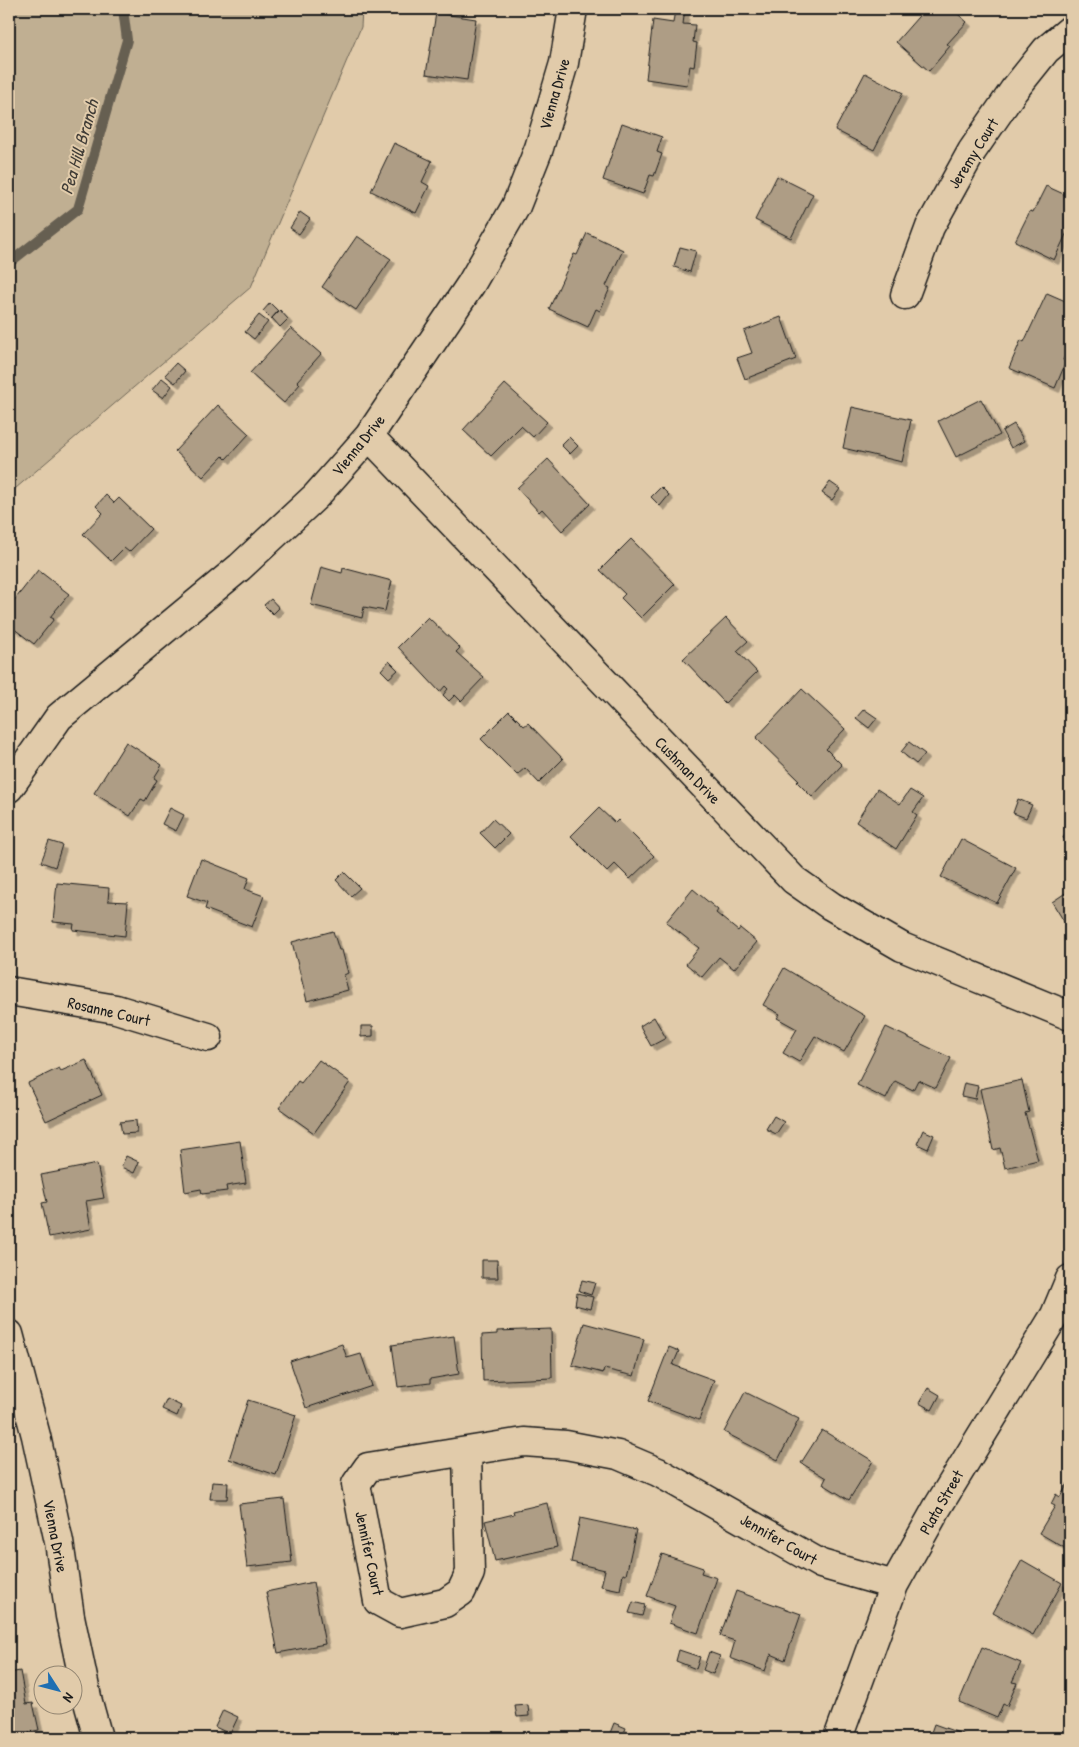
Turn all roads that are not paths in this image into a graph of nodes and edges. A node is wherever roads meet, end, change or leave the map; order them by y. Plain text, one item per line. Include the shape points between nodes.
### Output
1 (573, 9) edge
2 (1070, 30) edge
3 (905, 295) dead end
4 (368, 436) junction
5 (9, 788) edge
6 (9, 991) edge
7 (1070, 1016) edge
8 (208, 1037) dead end
9 (1070, 1279) edge
10 (1063, 1319) edge
11 (9, 1334) edge
12 (467, 1451) junction
13 (894, 1585) junction
14 (98, 1738) edge
15 (838, 1738) edge

1 - 4 street, Vienna Drive via 564,63 539,148 516,206 471,284
2 - 3 street, Jeremy Court via 1046,50 972,151 930,227
4 - 5 street, Vienna Drive via 316,496 240,567 59,717
4 - 7 street, Cushman Drive via 794,880 831,906 902,947
6 - 8 street, Rosanne Court via 116,1009
9 - 10 street, Plata Street
10 - 13 street, Plata Street via 942,1500
11 - 14 street, Vienna Drive via 36,1436 59,1542 72,1625
12 - 12 street, Jennifer Court via 470,1573 461,1592 445,1603 400,1613 378,1601 356,1484 368,1467
12 - 13 street, Jennifer Court via 524,1442 566,1445 618,1455 667,1476 821,1564
13 - 15 street, Plata Street

